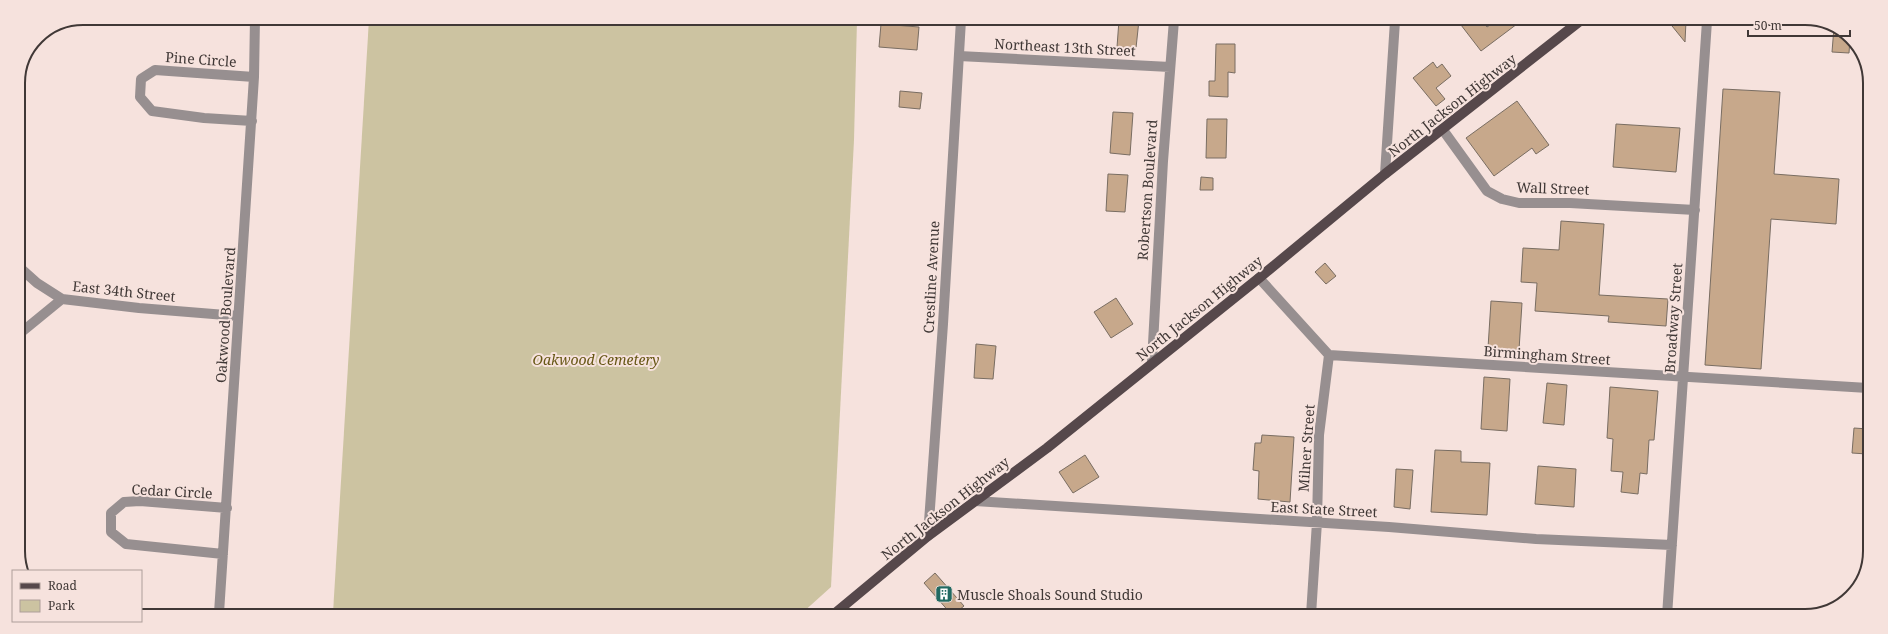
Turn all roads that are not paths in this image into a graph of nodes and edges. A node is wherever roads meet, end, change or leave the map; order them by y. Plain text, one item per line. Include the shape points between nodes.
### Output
1 (255, 25) edge
2 (962, 25) edge
3 (1174, 25) edge
4 (1395, 25) edge
5 (1575, 25) edge
6 (1707, 25) edge
7 (959, 56) junction
8 (1170, 67) junction
9 (254, 77) junction
10 (252, 121) junction
11 (1442, 130) junction
12 (1385, 174) junction
13 (1695, 210) junction
14 (25, 272) edge
15 (1259, 278) junction
16 (62, 299) junction
17 (238, 316) junction
18 (25, 329) edge
19 (1329, 356) junction
20 (1152, 362) junction
21 (1683, 378) junction
22 (1863, 388) edge
23 (975, 501) junction
24 (227, 508) junction
25 (1317, 522) junction
26 (928, 536) junction
27 (1672, 545) junction
28 (223, 554) junction
29 (219, 609) edge
30 (840, 609) edge
31 (1311, 609) edge
32 (1667, 609) edge

1 - 9 street, Oakwood Boulevard
2 - 7 street, Crestline Avenue
3 - 8 street, Robertson Boulevard
4 - 12 street
5 - 11 main road, North Jackson Highway
6 - 13 street, Broadway Street
7 - 8 street, Northeast 13th Street
7 - 26 street, Crestline Avenue
8 - 20 street, Robertson Boulevard via 1162,161
9 - 10 street, Oakwood Boulevard
9 - 10 street, Pine Circle via 155,70 141,79 140,97 152,111
10 - 17 street, Oakwood Boulevard
11 - 12 main road, North Jackson Highway
11 - 13 street, Wall Street via 1487,191 1502,199 1519,203 1570,203
12 - 15 main road, North Jackson Highway
13 - 21 street, Broadway Street
14 - 16 street, East 34th Street
15 - 19 street
15 - 20 main road, North Jackson Highway
16 - 17 street, East 34th Street
16 - 18 street
17 - 24 street, Oakwood Boulevard
19 - 21 street, Birmingham Street
19 - 25 street, Milner Street via 1319,435
20 - 23 main road, North Jackson Highway via 1047,448
21 - 22 street, Birmingham Street
21 - 27 street, Broadway Street
23 - 25 street, East State Street
23 - 26 main road, North Jackson Highway
24 - 28 street, Oakwood Boulevard
24 - 28 street, Cedar Circle via 135,501 124,502 111,513 111,532 126,544
25 - 27 street, East State Street via 1536,540
25 - 31 street, Milner Street
26 - 30 main road, North Jackson Highway
27 - 32 street, Broadway Street
28 - 29 street, Oakwood Boulevard

